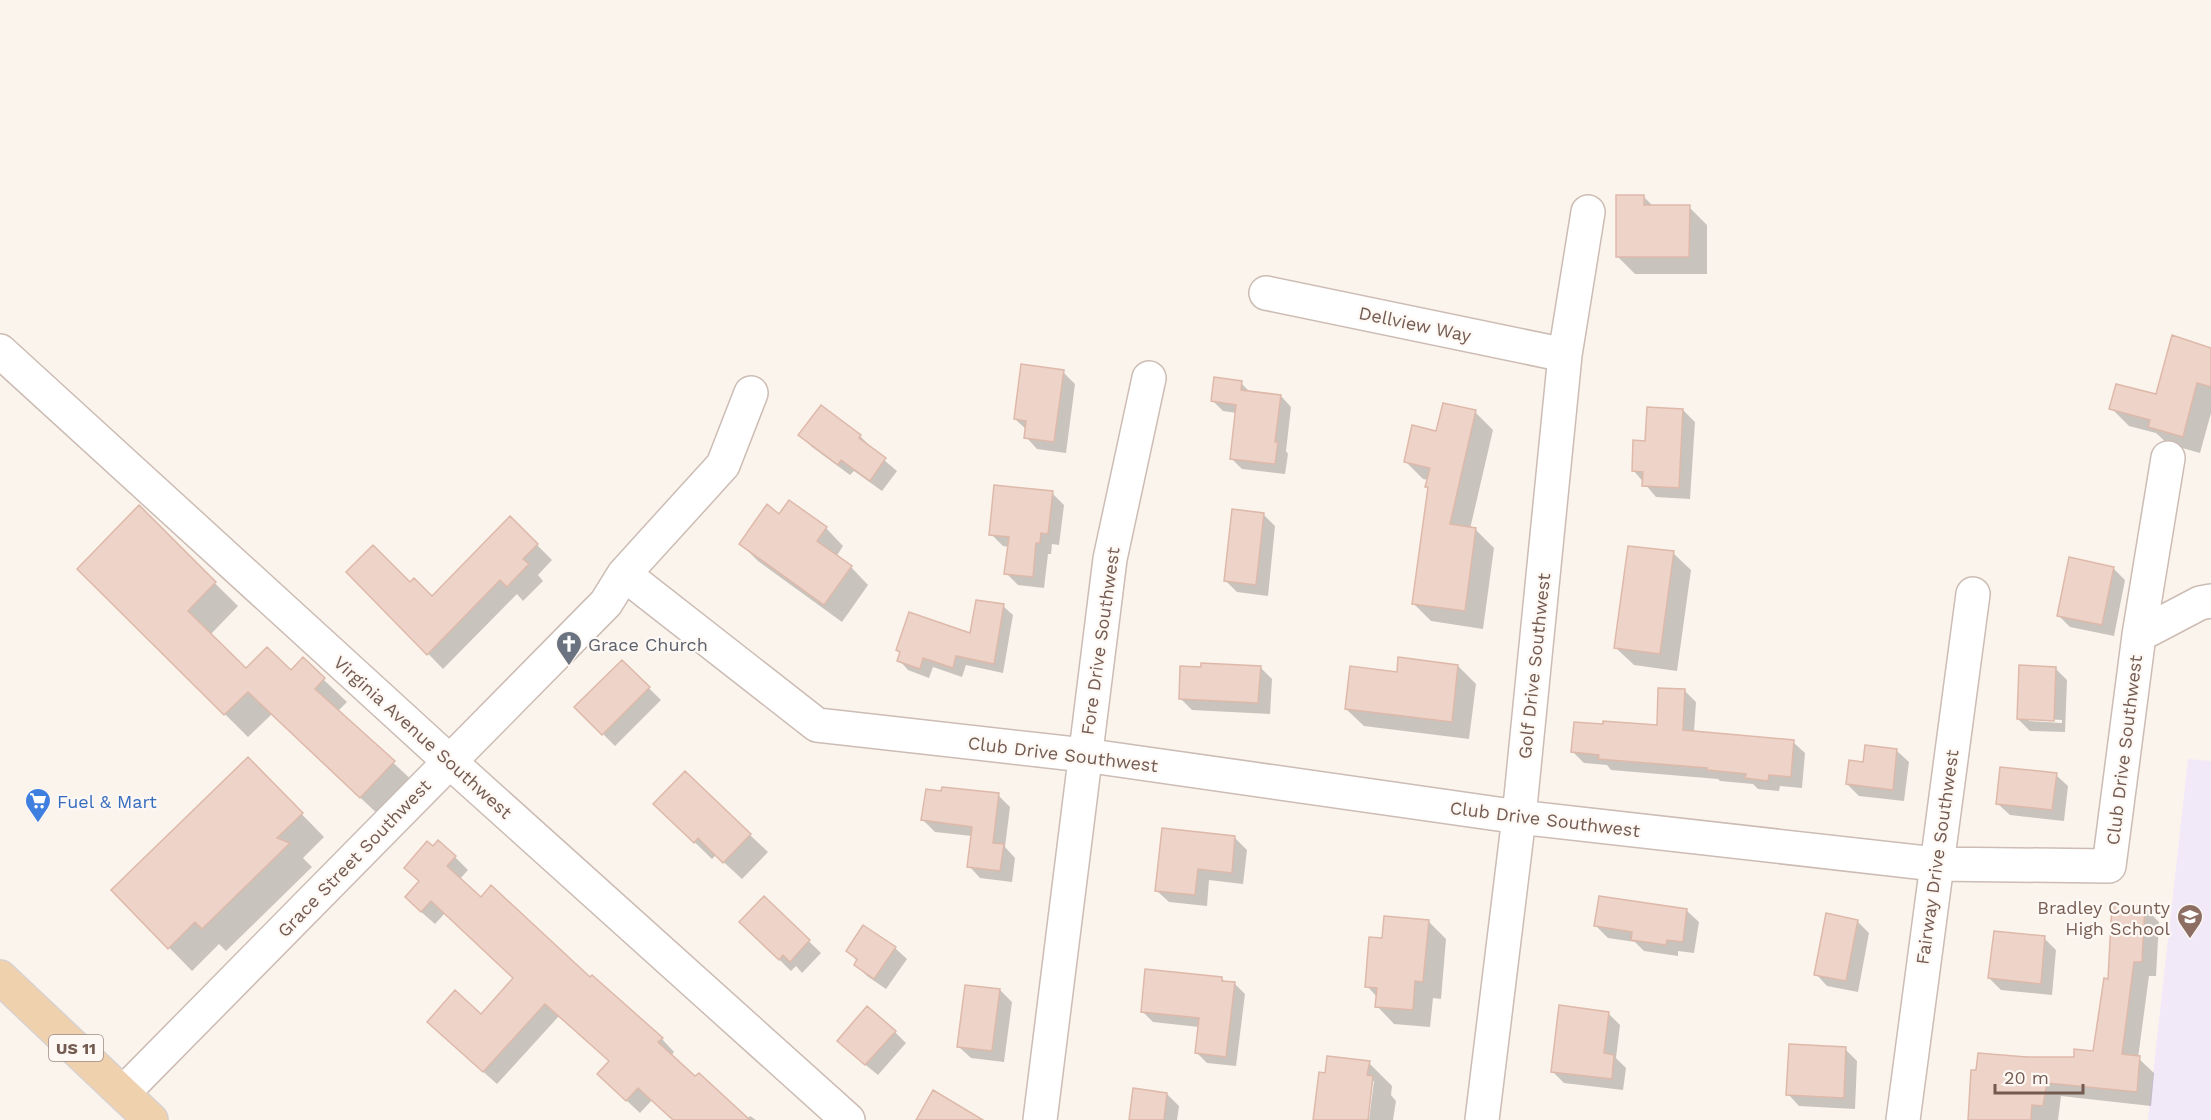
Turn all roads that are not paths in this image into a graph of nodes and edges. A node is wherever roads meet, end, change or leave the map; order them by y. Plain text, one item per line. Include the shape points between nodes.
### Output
1 (1588, 212) dead end
2 (1266, 293) dead end
3 (0, 351) edge
4 (1565, 355) junction
5 (1149, 378) dead end
6 (751, 393) dead end
7 (2168, 458) dead end
8 (624, 574) junction
9 (1973, 594) dead end
10 (2211, 601) edge
11 (2139, 635) junction
12 (1084, 755) junction
13 (449, 761) junction
14 (1519, 817) junction
15 (1935, 864) junction
16 (0, 976) edge
17 (123, 1093) junction
18 (151, 1120) edge
19 (848, 1120) edge
20 (1040, 1120) edge
21 (1482, 1120) edge
22 (1903, 1120) edge

1 - 4 street, Golf Drive Southwest
2 - 4 street, Dellview Way
3 - 13 street, Virginia Avenue Southwest
4 - 14 street, Golf Drive Southwest
5 - 12 street, Fore Drive Southwest via 1110,559
6 - 8 street, Grace Street Southwest via 723,465
7 - 11 street, Club Drive Southwest
8 - 12 street, Club Drive Southwest via 818,725
8 - 13 street, Grace Street Southwest via 606,603
9 - 15 street, Fairway Drive Southwest
10 - 11 street
11 - 15 street, Club Drive Southwest via 2109,866
12 - 14 street, Club Drive Southwest
12 - 20 street, Fore Drive Southwest
13 - 17 street, Grace Street Southwest
13 - 19 street, Virginia Avenue Southwest
14 - 15 street, Club Drive Southwest
14 - 21 street, Golf Drive Southwest
15 - 22 street, Fairway Drive Southwest
16 - 17 main road, US 11
17 - 18 main road, US 11

